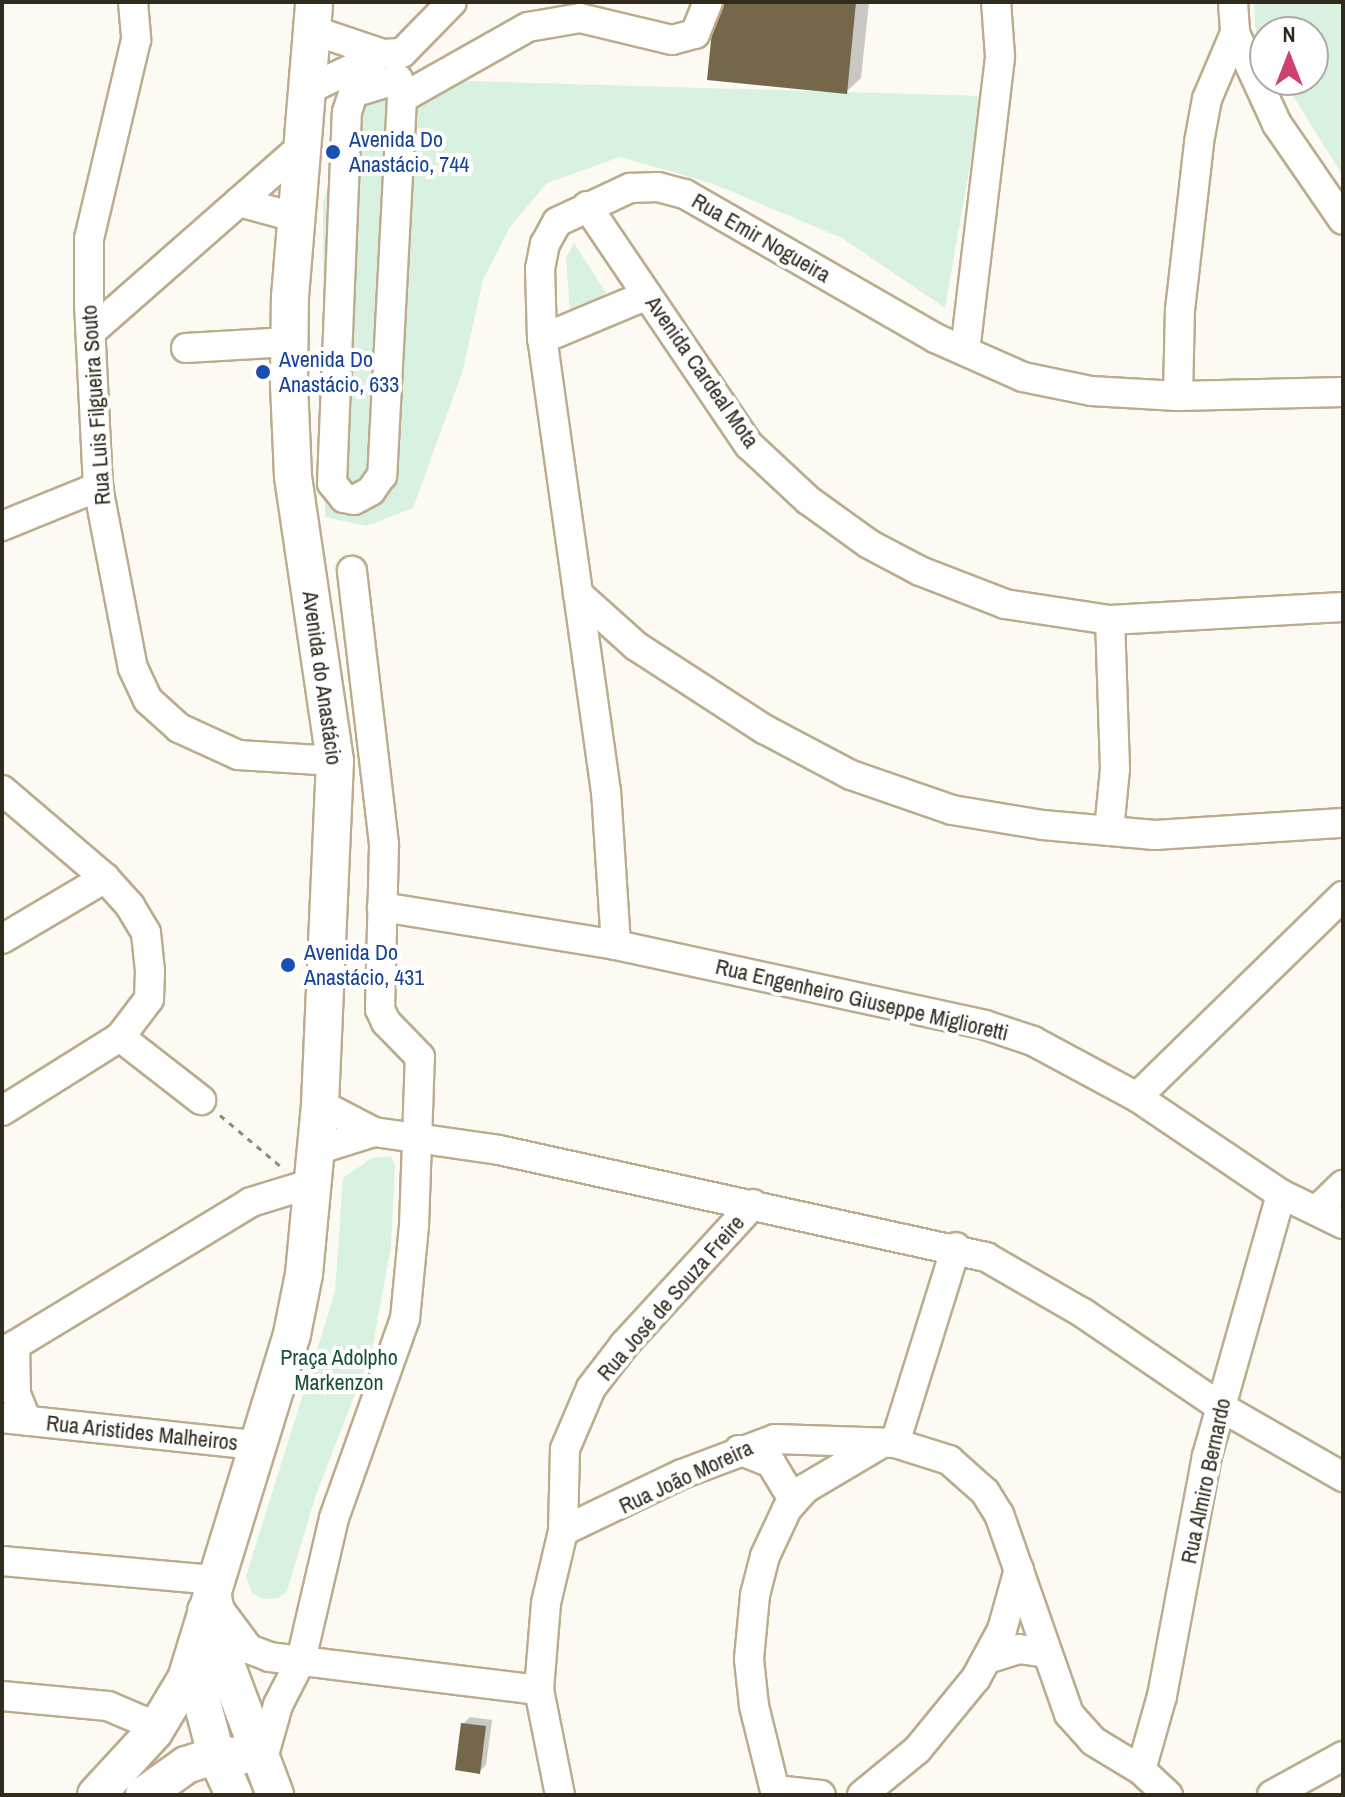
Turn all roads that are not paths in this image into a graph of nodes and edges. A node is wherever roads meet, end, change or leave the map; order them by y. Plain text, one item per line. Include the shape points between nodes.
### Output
1 (133, 2) edge
2 (452, 2) edge
3 (708, 2) edge
4 (996, 2) edge
5 (1233, 2) edge
6 (319, 23) edge
7 (1235, 33) junction
8 (396, 71) junction
9 (320, 84) junction
10 (306, 143) junction
11 (239, 202) junction
12 (587, 206) junction
13 (298, 218) junction
14 (1343, 220) edge
15 (647, 295) junction
16 (93, 330) junction
17 (542, 339) junction
18 (289, 342) junction
19 (186, 348) dead end
20 (965, 351) junction
21 (1343, 392) edge
22 (1178, 396) junction
23 (98, 487) junction
24 (2, 526) edge
25 (352, 571) dead end
26 (578, 594) junction
27 (1343, 607) edge
28 (1110, 620) junction
29 (335, 761) junction
30 (2, 790) edge
31 (1343, 823) edge
32 (1109, 831) junction
33 (105, 878) junction
34 (1343, 896) edge
35 (382, 907) junction
36 (2, 939) edge
37 (616, 945) junction
38 (120, 1037) junction
39 (1137, 1097) junction
40 (201, 1100) road end
41 (320, 1104) junction
42 (2, 1111) edge
43 (374, 1132) junction
44 (419, 1136) junction
45 (309, 1172) junction
46 (1343, 1185) edge
47 (1281, 1194) junction
48 (257, 1200) junction
49 (753, 1204) junction
50 (1318, 1209) junction
51 (1343, 1224) edge
52 (309, 1227) junction
53 (956, 1247) junction
54 (9, 1349) edge
55 (1221, 1407) junction
56 (15, 1419) edge
57 (886, 1444) junction
58 (256, 1445) junction
59 (739, 1450) junction
60 (1343, 1477) edge
61 (794, 1501) junction
62 (563, 1531) junction
63 (2, 1561) edge
64 (1019, 1569) junction
65 (209, 1593) junction
66 (198, 1642) junction
67 (1047, 1653) junction
68 (990, 1658) junction
69 (301, 1660) junction
70 (186, 1679) junction
71 (539, 1690) junction
72 (2, 1696) edge
73 (154, 1732) junction
74 (1343, 1756) edge
75 (262, 1762) junction
76 (1141, 1770) junction
77 (225, 1774) edge
78 (776, 1792) edge
79 (96, 1795) edge
80 (141, 1795) edge
81 (173, 1795) edge
82 (275, 1795) edge
83 (560, 1795) edge
84 (821, 1795) edge
85 (862, 1795) edge
86 (1168, 1795) edge
87 (1272, 1795) edge

1 - 16 street, Rua Luis Filgueira Souto via 136,40 89,239
2 - 8 street
3 - 8 street via 695,34 672,40 580,18 528,27
4 - 20 street via 1000,56
5 - 7 street
6 - 8 street
6 - 9 main road, Avenida do Anastácio
7 - 14 street via 1277,124
7 - 22 street via 1207,99 1195,167 1180,310
8 - 8 street via 382,475 371,491 354,500 344,498 332,483 347,112 353,93
8 - 9 street
9 - 10 main road, Avenida do Anastácio
10 - 11 street
10 - 13 main road, Avenida do Anastácio
11 - 13 street
11 - 16 street
12 - 15 street, Avenida Cardeal Mota
12 - 17 street, Rua Emir Nogueira via 557,222 545,244
12 - 20 street, Rua Emir Nogueira via 630,188 658,187 685,194
13 - 18 main road, Avenida do Anastácio
15 - 17 street
15 - 28 street, Avenida Cardeal Mota via 749,445 808,500 869,544 920,571 1005,604
16 - 23 street, Rua Luis Filgueira Souto
17 - 26 street, Rua Emir Nogueira
18 - 19 street
18 - 29 main road, Avenida do Anastácio via 293,476
20 - 22 street, Rua Emir Nogueira via 1023,377 1091,391
21 - 22 street, Rua Emir Nogueira
23 - 24 street
23 - 29 street, Rua Luis Filgueira Souto via 121,619 133,668 148,700 179,728 238,755
25 - 35 street, Avenida do Anastácio via 380,786
26 - 32 street via 636,646 851,775 967,813
26 - 37 street, Rua Emir Nogueira via 606,792
27 - 28 street, Avenida Cardeal Mota
28 - 32 street via 1115,769
29 - 41 main road, Avenida do Anastácio
30 - 33 street
31 - 32 street via 1155,835
33 - 36 street
33 - 38 street via 146,933 150,971 149,999
34 - 39 street
35 - 37 street, Rua Engenheiro Giuseppe Miglioretti
35 - 44 street, Avenida do Anastácio via 380,1009 420,1057
37 - 39 street, Rua Engenheiro Giuseppe Miglioretti via 985,1025 1033,1041
38 - 40 street
38 - 42 street
39 - 47 street, Rua Engenheiro Giuseppe Miglioretti
41 - 43 street
41 - 45 main road, Avenida do Anastácio
43 - 44 street
43 - 45 street
44 - 49 street
44 - 69 street, Avenida do Anastácio via 405,1319 334,1518
45 - 48 street
45 - 52 main road, Avenida do Anastácio
46 - 50 street
47 - 50 street, Rua Engenheiro Giuseppe Miglioretti
47 - 55 street, Rua Almiro Bernardo
48 - 52 street via 285,1210
48 - 54 street
49 - 53 street
49 - 62 street, Rua José de Souza Freire via 591,1388 565,1449
50 - 51 street, Rua Engenheiro Giuseppe Miglioretti
52 - 58 main road, Avenida do Anastácio via 299,1307
53 - 55 street via 1020,1273
53 - 57 street
54 - 56 street, Rua Aristides Malheiros
55 - 60 street
55 - 76 street, Rua Almiro Bernardo via 1159,1708
56 - 58 street, Rua Aristides Malheiros
57 - 59 street, Rua João Moreira via 775,1439
57 - 61 street via 830,1470
57 - 64 street, Rua João Moreira via 949,1460 985,1492
58 - 65 main road, Avenida do Anastácio
59 - 61 street via 771,1463
59 - 62 street, Rua João Moreira
61 - 78 street via 765,1556 751,1634 754,1706
62 - 71 street via 546,1603
63 - 65 street
64 - 67 street, Rua João Moreira
64 - 68 street
65 - 66 main road, Avenida do Anastácio
65 - 69 street via 249,1649
65 - 75 main road
66 - 70 main road, Avenida do Anastácio
66 - 77 main road via 199,1690
67 - 68 street via 1019,1649
67 - 76 street, Rua João Moreira via 1061,1697 1079,1728
68 - 85 street via 917,1750
69 - 71 street via 445,1683
69 - 75 street, Avenida do Anastácio via 278,1705
70 - 73 main road, Avenida do Anastácio
70 - 80 main road via 173,1742
71 - 83 street
72 - 73 street via 108,1706 133,1715
73 - 79 main road, Avenida do Anastácio
74 - 87 street
75 - 77 main road
75 - 82 main road
76 - 86 street, Rua João Moreira
77 - 80 main road via 186,1765
77 - 81 street via 194,1779
78 - 84 street

